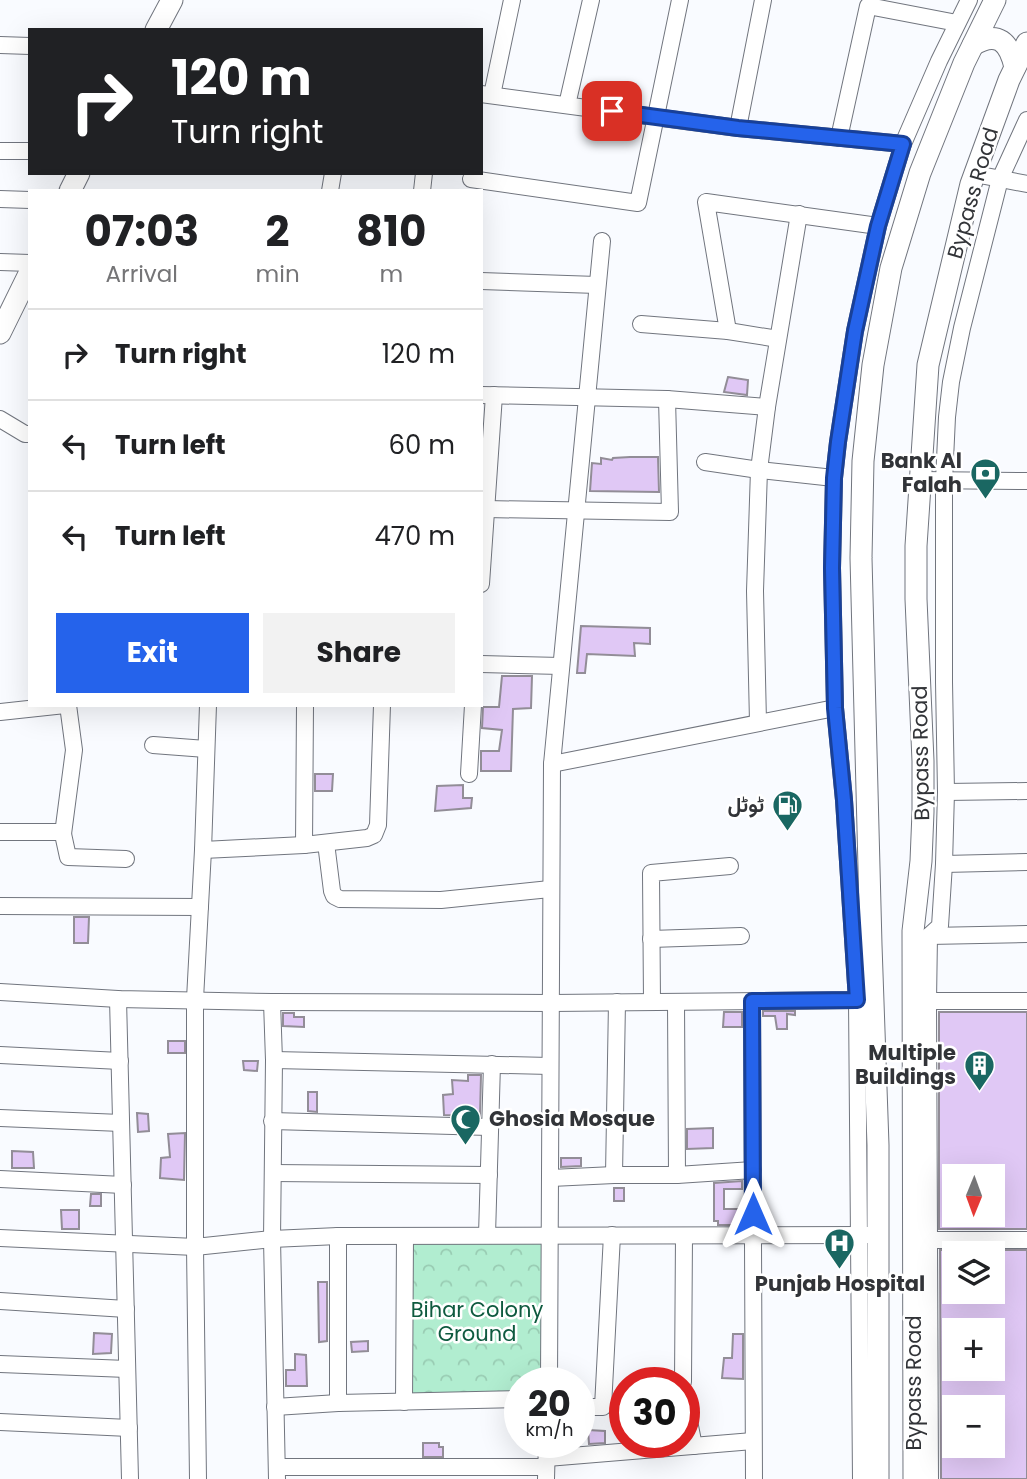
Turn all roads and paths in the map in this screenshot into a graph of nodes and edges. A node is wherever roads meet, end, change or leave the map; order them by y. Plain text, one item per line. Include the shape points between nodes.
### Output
1 (172, 0) edge
2 (512, 0) edge
3 (591, 0) edge
4 (680, 0) edge
5 (763, 0) edge
6 (969, 0) edge
7 (994, 3) edge
8 (957, 23) junction
9 (157, 28) edge
10 (1027, 30) edge
11 (1027, 43) edge
12 (0, 45) edge
13 (973, 45) junction
14 (28, 46) edge
15 (1016, 67) junction
16 (487, 94) edge
17 (567, 105) junction
18 (656, 116) junction
19 (1027, 120) edge
20 (738, 128) junction
21 (839, 138) junction
22 (903, 144) junction
23 (0, 151) edge
24 (28, 152) edge
25 (975, 174) junction
26 (471, 179) dead end
27 (1000, 179) junction
28 (1027, 184) edge
29 (0, 200) edge
30 (28, 200) edge
31 (799, 214) junction
32 (878, 226) junction
33 (602, 241) dead end
34 (0, 262) edge
35 (28, 263) edge
36 (28, 276) edge
37 (483, 282) edge
38 (597, 285) junction
39 (641, 324) dead end
40 (2, 325) edge
41 (728, 331) junction
42 (778, 340) junction
43 (488, 395) edge
44 (586, 398) junction
45 (667, 399) junction
46 (767, 407) junction
47 (0, 419) edge
48 (28, 434) edge
49 (705, 462) dead end
50 (759, 470) junction
51 (834, 478) junction
52 (920, 480) junction
53 (944, 481) junction
54 (1027, 481) edge
55 (486, 509) junction
56 (575, 511) junction
57 (483, 554) edge
58 (483, 664) edge
59 (561, 666) junction
60 (47, 707) edge
61 (66, 707) edge
62 (208, 707) edge
63 (305, 707) edge
64 (382, 707) edge
65 (473, 707) edge
66 (835, 708) junction
67 (0, 712) edge
68 (758, 722) junction
69 (152, 745) dead end
70 (206, 749) junction
71 (552, 764) junction
72 (469, 774) dead end
73 (1027, 791) edge
74 (946, 792) junction
75 (0, 832) edge
76 (63, 834) junction
77 (326, 843) junction
78 (304, 845) junction
79 (203, 850) junction
80 (125, 859) dead end
81 (1027, 862) edge
82 (944, 864) junction
83 (730, 866) dead end
84 (550, 889) junction
85 (0, 906) edge
86 (200, 907) junction
87 (1027, 934) edge
88 (741, 936) dead end
89 (929, 936) junction
90 (651, 939) junction
91 (0, 992) edge
92 (118, 999) junction
93 (195, 999) junction
94 (857, 1000) junction
95 (928, 1000) junction
96 (752, 1001) junction
97 (1027, 1001) edge
98 (272, 1002) junction
99 (617, 1002) junction
100 (652, 1002) junction
101 (676, 1002) junction
102 (551, 1003) junction
103 (0, 1055) edge
104 (274, 1060) junction
105 (120, 1061) junction
106 (492, 1064) junction
107 (550, 1066) junction
108 (0, 1118) edge
109 (272, 1121) junction
110 (121, 1123) junction
111 (489, 1127) junction
112 (753, 1170) junction
113 (273, 1174) junction
114 (489, 1175) junction
115 (614, 1175) junction
116 (677, 1175) junction
117 (551, 1178) junction
118 (0, 1180) edge
119 (123, 1185) junction
120 (487, 1235) junction
121 (550, 1235) junction
122 (612, 1235) junction
123 (869, 1235) junction
124 (338, 1236) junction
125 (405, 1236) junction
126 (684, 1236) junction
127 (753, 1237) junction
128 (0, 1238) edge
129 (272, 1239) junction
130 (921, 1240) junction
131 (1027, 1240) edge
132 (124, 1244) junction
133 (195, 1247) junction
134 (0, 1301) edge
135 (126, 1309) junction
136 (0, 1364) edge
137 (549, 1367) edge
138 (683, 1367) edge
139 (127, 1369) junction
140 (504, 1399) edge
141 (404, 1402) junction
142 (338, 1403) junction
143 (275, 1407) junction
144 (595, 1407) edge
145 (0, 1422) edge
146 (128, 1429) junction
147 (753, 1441) junction
148 (700, 1445) edge
149 (609, 1455) edge
150 (547, 1461) edge
151 (277, 1473) edge
152 (130, 1479) edge
153 (198, 1479) edge
154 (754, 1479) edge
155 (861, 1479) edge
156 (878, 1479) edge
157 (914, 1479) edge
158 (930, 1479) edge

1 - 9 main road
2 - 16 street
3 - 17 street
4 - 18 street
5 - 20 street
6 - 8 street
7 - 10 main road via 996,24 1002,31
7 - 13 main road
8 - 21 street via 868,6
8 - 22 street
11 - 15 main road, Bypass Road
12 - 14 street
13 - 15 main road via 988,37 1000,39
13 - 123 main road via 920,173 891,268 873,365 863,461 861,558 878,1145
15 - 25 main road, Bypass Road
16 - 17 street
17 - 18 street
18 - 20 street
18 - 26 street via 638,203
19 - 27 street
20 - 21 street
21 - 22 street
22 - 32 street
23 - 24 street
25 - 27 street
25 - 52 main road, Bypass Road via 928,365
27 - 28 street
27 - 53 street via 951,382
29 - 30 street
31 - 32 street
31 - 41 street via 706,202
31 - 42 street
32 - 51 street via 855,331
33 - 38 street
34 - 35 street
36 - 40 main road
37 - 38 street
38 - 44 street
39 - 41 street
41 - 42 street
42 - 46 street
43 - 44 street
43 - 55 street
44 - 45 street
44 - 56 street
45 - 46 street
45 - 56 street via 670,512
46 - 50 street
47 - 48 street
49 - 50 street
50 - 51 street
50 - 68 street via 755,591
51 - 66 street
52 - 53 street
52 - 130 main road, Bypass Road via 916,586 923,812 913,931
53 - 54 street
53 - 74 street
55 - 56 street
55 - 57 street
56 - 59 street
58 - 59 street
59 - 71 street
60 - 67 street
61 - 76 street via 74,750
62 - 70 street
63 - 78 street
64 - 77 street via 374,835
65 - 72 street
66 - 68 street
66 - 94 street
68 - 71 street
69 - 70 street
70 - 79 street
71 - 84 street
73 - 74 street
74 - 82 street
75 - 76 street
76 - 80 street via 68,857
77 - 78 street
77 - 84 street via 332,891 340,899 441,900
78 - 79 street
79 - 86 street
81 - 82 street
82 - 89 street via 940,926
83 - 90 street via 651,873
84 - 102 street
85 - 86 street
86 - 93 street
87 - 89 street
88 - 90 street
89 - 95 street
90 - 100 street
91 - 92 street
92 - 93 street
92 - 105 street
93 - 98 street
93 - 133 street
94 - 96 street
94 - 123 street
95 - 97 street
95 - 130 street
96 - 101 street
96 - 112 street
98 - 102 street
98 - 104 street
99 - 100 street
99 - 102 street
99 - 115 street
100 - 101 street
101 - 116 street
102 - 107 street
103 - 105 street
104 - 106 street
104 - 109 street
105 - 110 street
106 - 107 street
106 - 111 street
107 - 117 street
108 - 110 street
109 - 111 street
109 - 113 street
110 - 119 street
111 - 114 street
112 - 116 street
112 - 127 street
113 - 114 street
113 - 129 street
114 - 120 street
115 - 116 street
115 - 117 street
117 - 121 street
118 - 119 street
119 - 132 street
120 - 121 street
120 - 125 street
121 - 122 street
121 - 137 street
122 - 126 street
122 - 144 street via 603,1407
123 - 127 street
123 - 155 street via 858,1283
123 - 156 main road
124 - 125 street
124 - 129 street
124 - 142 street
125 - 141 street
126 - 127 street
126 - 138 street
127 - 147 street
128 - 132 street
129 - 133 street
129 - 143 street
130 - 131 street
130 - 157 main road, Bypass Road
130 - 158 street
132 - 133 street
132 - 135 street
133 - 153 street
134 - 135 street
135 - 139 street
136 - 139 street
139 - 146 street
140 - 141 street
141 - 142 street
142 - 143 street
143 - 151 street
145 - 146 street
146 - 152 street
147 - 148 street
147 - 154 street
149 - 150 street
150 - 151 street

